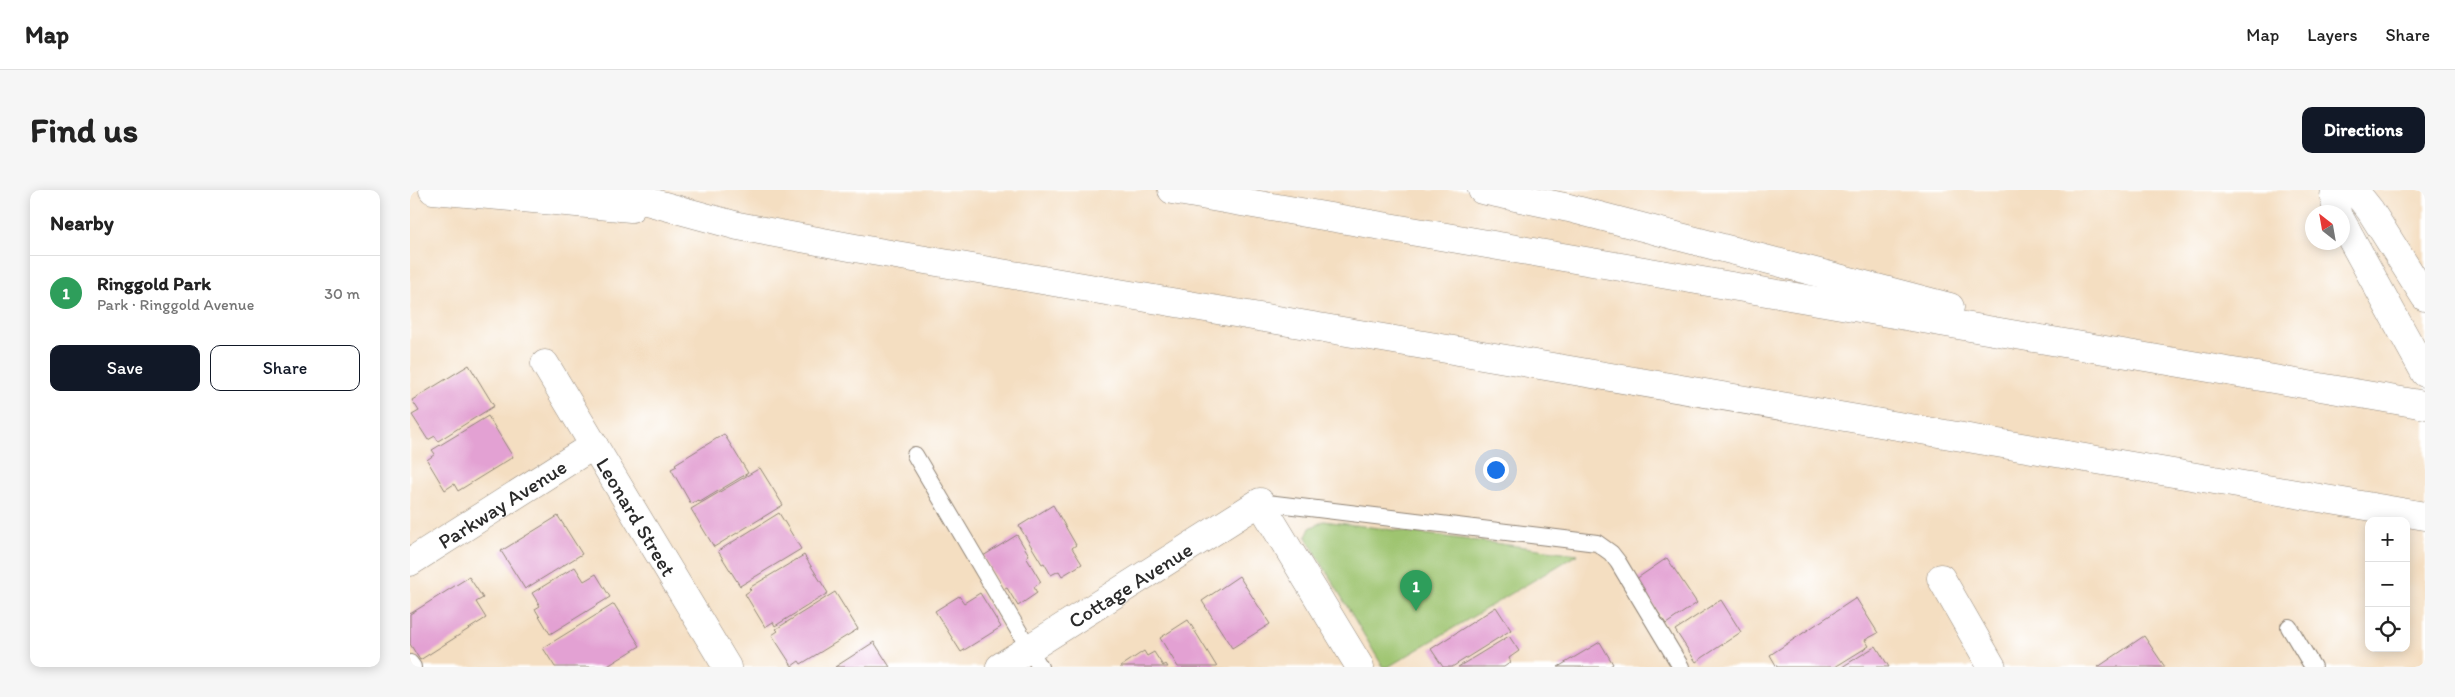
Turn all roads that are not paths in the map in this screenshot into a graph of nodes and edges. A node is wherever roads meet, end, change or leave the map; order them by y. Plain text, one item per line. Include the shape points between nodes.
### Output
1 (433, 190) edge
2 (606, 190) edge
3 (1172, 190) edge
4 (1482, 190) edge
5 (2335, 190) edge
6 (2354, 190) edge
7 (2336, 205) edge
8 (688, 213) junction
9 (2350, 237) edge
10 (2425, 297) edge
11 (2157, 360) junction
12 (545, 364) dead end
13 (2425, 373) edge
14 (2425, 405) edge
15 (594, 445) junction
16 (915, 455) dead end
17 (1260, 502) junction
18 (2425, 516) edge
19 (410, 562) edge
20 (1941, 578) dead end
21 (2289, 627) dead end
22 (1035, 658) edge
23 (410, 663) edge
24 (412, 667) edge
25 (728, 667) edge
26 (1000, 667) edge
27 (1360, 667) edge
28 (1681, 667) edge
29 (1992, 667) edge
30 (2313, 667) edge

1 - 8 main road
2 - 8 main road
3 - 11 main road
4 - 11 main road via 1569,208
5 - 7 main road
6 - 10 main road
8 - 18 main road via 738,226 874,251
9 - 13 main road
11 - 14 main road
12 - 15 main road, Leonard Street
15 - 19 main road, Parkway Avenue
15 - 25 main road, Leonard Street
16 - 22 lane
17 - 22 main road, Cottage Avenue
17 - 27 main road
17 - 28 lane via 1597,543 1618,562
20 - 29 main road
21 - 30 lane
22 - 26 main road, Cottage Avenue
23 - 24 lane

